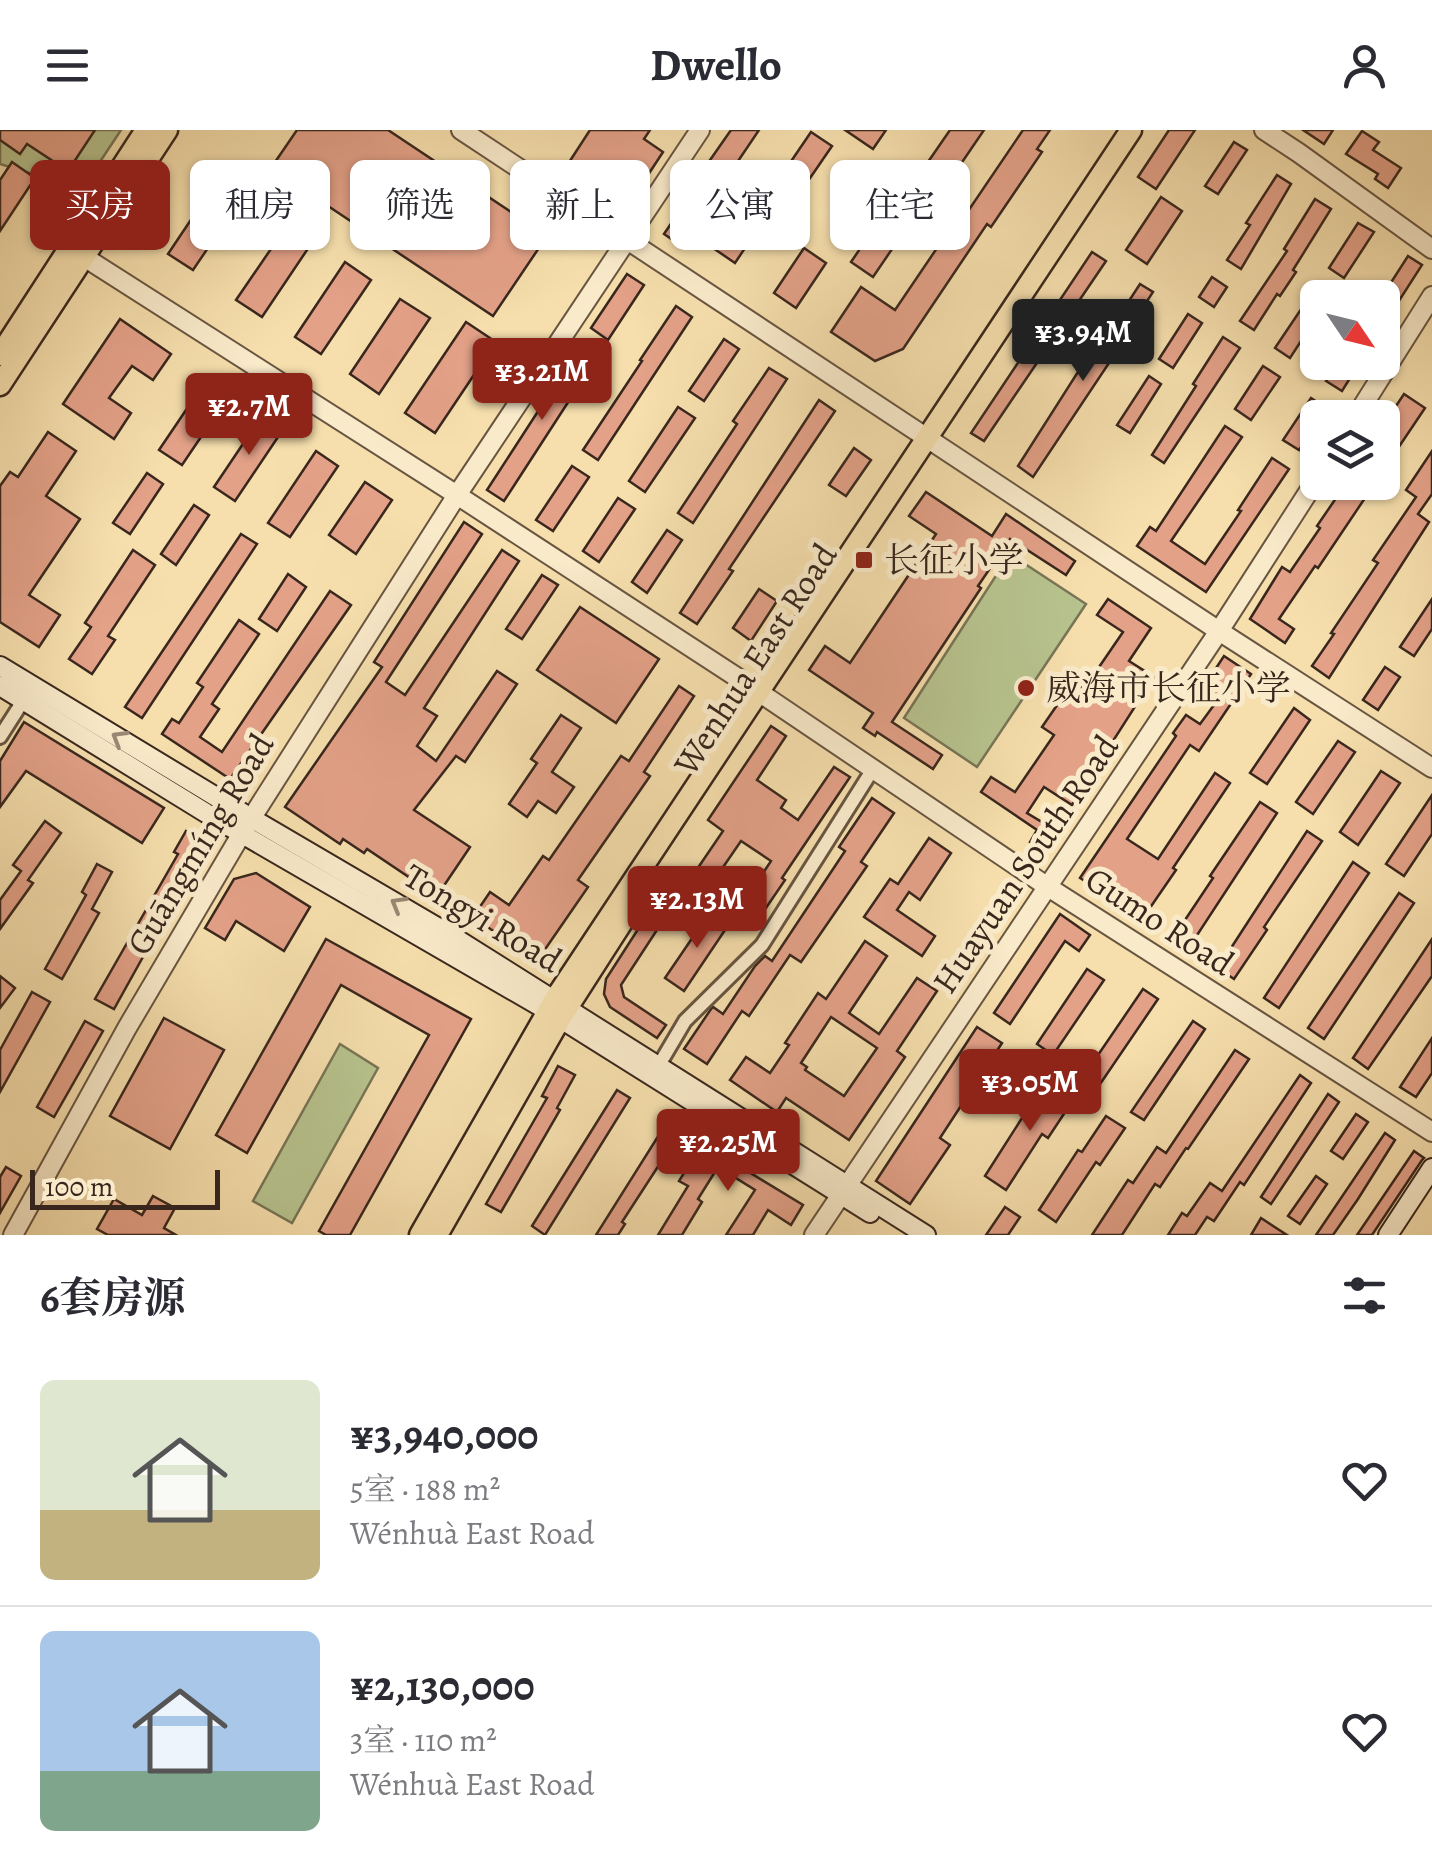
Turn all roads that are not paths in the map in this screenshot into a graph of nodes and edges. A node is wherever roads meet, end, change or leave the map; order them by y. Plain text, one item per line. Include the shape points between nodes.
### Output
1 (146, 130) edge
2 (167, 130) edge
3 (461, 130) edge
4 (700, 130) edge
5 (1131, 130) edge
6 (1146, 130) edge
7 (1264, 130) edge
8 (510, 162) edge
9 (650, 206) edge
10 (1432, 248) edge
11 (621, 250) edge
12 (643, 250) edge
13 (84, 257) junction
14 (1432, 296) edge
15 (0, 355) edge
16 (0, 385) edge
17 (1366, 400) edge
18 (932, 441) junction
19 (457, 495) junction
20 (1303, 500) edge
21 (1219, 632) junction
22 (0, 666) edge
23 (0, 686) edge
24 (762, 694) junction
25 (24, 701) junction
26 (0, 737) edge
27 (1432, 768) edge
28 (872, 769) junction
29 (246, 825) junction
30 (1048, 887) junction
31 (557, 1009) junction
32 (659, 1064) junction
33 (1432, 1132) edge
34 (1432, 1168) edge
35 (1432, 1187) edge
36 (846, 1191) junction
37 (13, 1235) edge
38 (420, 1235) edge
39 (436, 1235) edge
40 (814, 1235) edge
41 (904, 1235) edge
42 (926, 1235) edge
43 (1388, 1235) edge
44 (1399, 1235) edge

1 - 15 main road
2 - 13 main road
3 - 8 street
4 - 9 street, Guāngmíng Road
5 - 18 main road
6 - 18 main road
7 - 10 street
11 - 19 street, Guāngmíng Road
12 - 18 street
13 - 16 main road
13 - 19 street, Gumo Road
14 - 17 street
18 - 21 street
18 - 24 main road
19 - 24 street, Gumo Road
19 - 29 street, Guāngmíng Road
20 - 21 street, Huayuan South Road
21 - 27 street
21 - 30 street, Huayuan South Road
29 -> 22 street, Tongyi Road
23 - 25 street, Tongyi Road
24 - 28 street, Gumo Road
24 - 31 main road
25 - 26 street
25 - 29 street, Tongyi Road
28 - 30 street, Gumo Road
28 - 32 street via 762,945 685,1021
29 - 31 street, Tongyi Road via 449,934
29 - 37 street, Guāngmíng Road
30 - 33 street, Gumo Road
30 - 36 street, Huayuan South Road
31 - 32 street, Tongyi Road
31 - 36 street, Tongyi Road
31 - 38 main road
31 - 39 main road
32 - 36 street, Tongyi Road
34 - 43 street
35 - 44 street
36 - 40 street, Huayuan South Road
36 - 41 street, Tongyi Road
36 - 42 street, Tongyi Road

